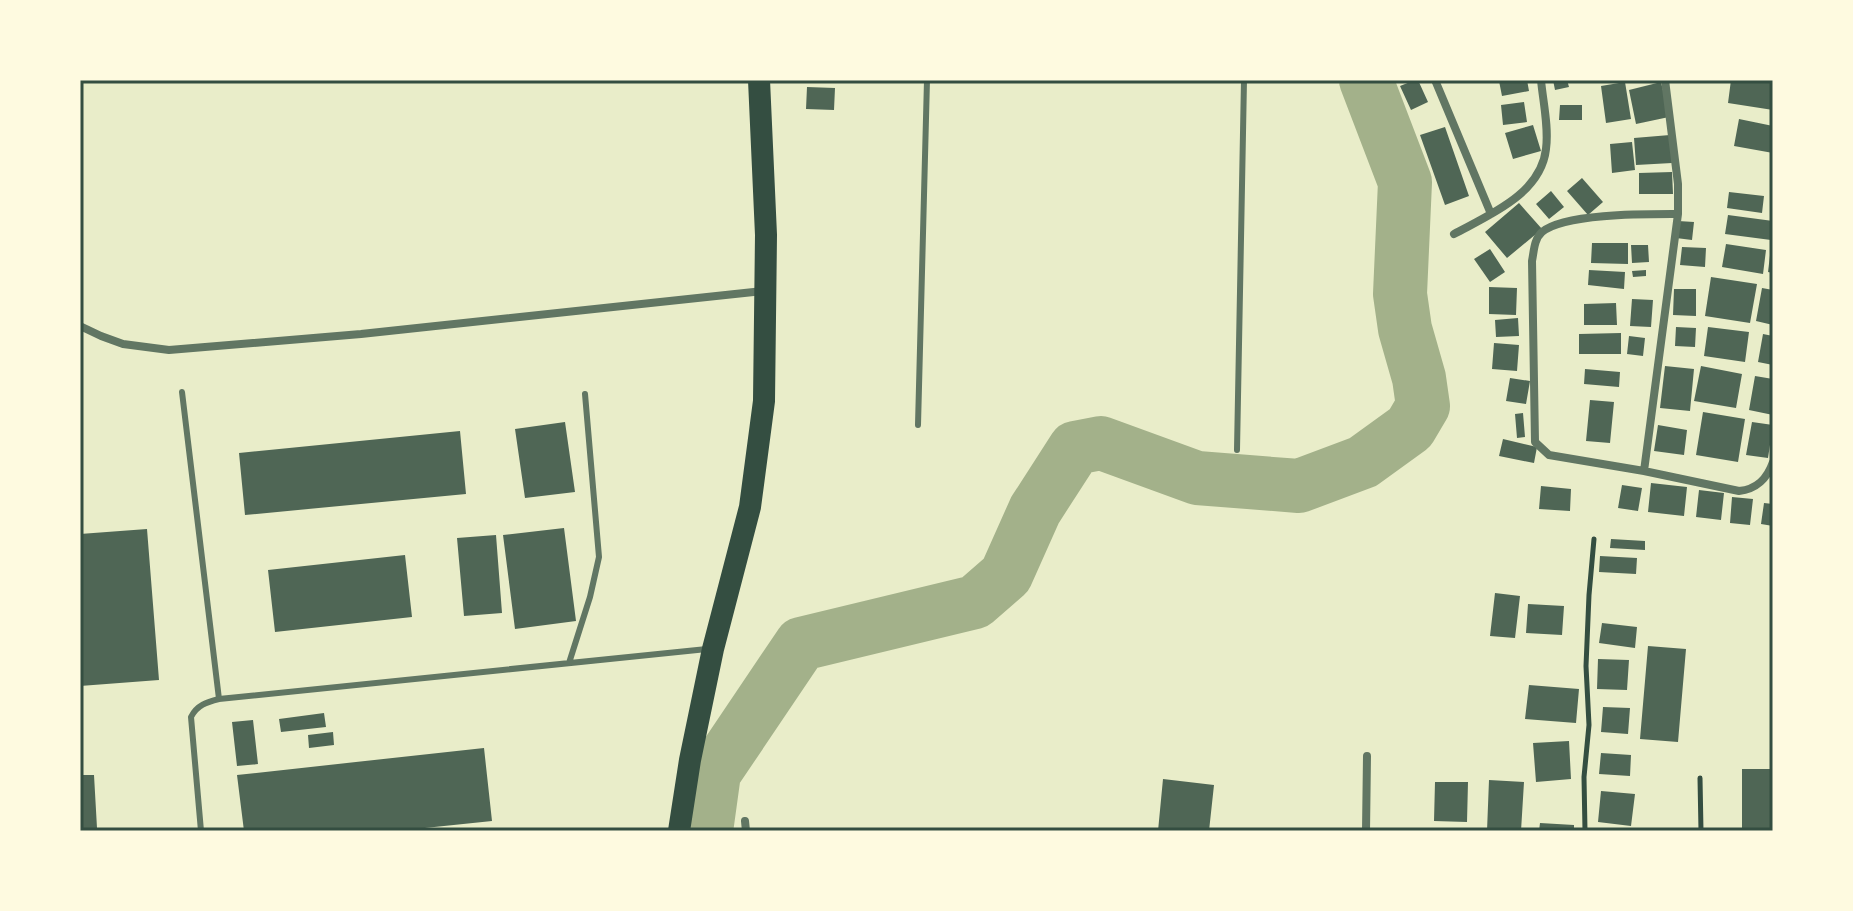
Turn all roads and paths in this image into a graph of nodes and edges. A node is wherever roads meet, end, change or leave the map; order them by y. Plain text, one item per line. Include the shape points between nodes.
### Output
1 (759, 80) edge
2 (927, 80) edge
3 (1244, 80) edge
4 (1435, 80) edge
5 (1541, 80) edge
6 (1665, 80) edge
7 (1491, 214) junction
8 (1678, 214) junction
9 (1454, 234) dead end
10 (764, 291) junction
11 (80, 326) edge
12 (182, 392) dead end
13 (585, 394) dead end
14 (918, 425) dead end
15 (1237, 450) dead end
16 (1773, 462) edge
17 (1644, 471) junction
18 (1594, 539) dead end
19 (713, 649) junction
20 (569, 663) junction
21 (219, 699) junction
22 (1367, 756) dead end
23 (1700, 778) dead end
24 (745, 821) dead end
25 (201, 831) edge
26 (679, 831) edge
27 (746, 831) edge
28 (1366, 831) edge
29 (1585, 831) edge
30 (1701, 831) edge

1 - 10 highway
2 - 14 lane
3 - 15 lane
4 - 7 street
5 - 7 street via 1547,147 1542,166 1526,189
6 - 8 street
7 - 9 street
8 - 17 street
8 - 17 street via 1564,222 1536,240 1532,261 1535,442 1549,455
10 - 11 street via 169,350 123,344
10 - 19 highway via 764,401 758,455
12 - 21 lane
13 - 20 lane via 599,557
16 - 17 street via 1760,484 1739,491
18 - 29 path via 1586,652
19 - 20 lane
19 - 26 highway
20 - 21 lane
21 - 25 lane via 203,704 191,717
22 - 28 street
23 - 30 path
24 - 27 street

